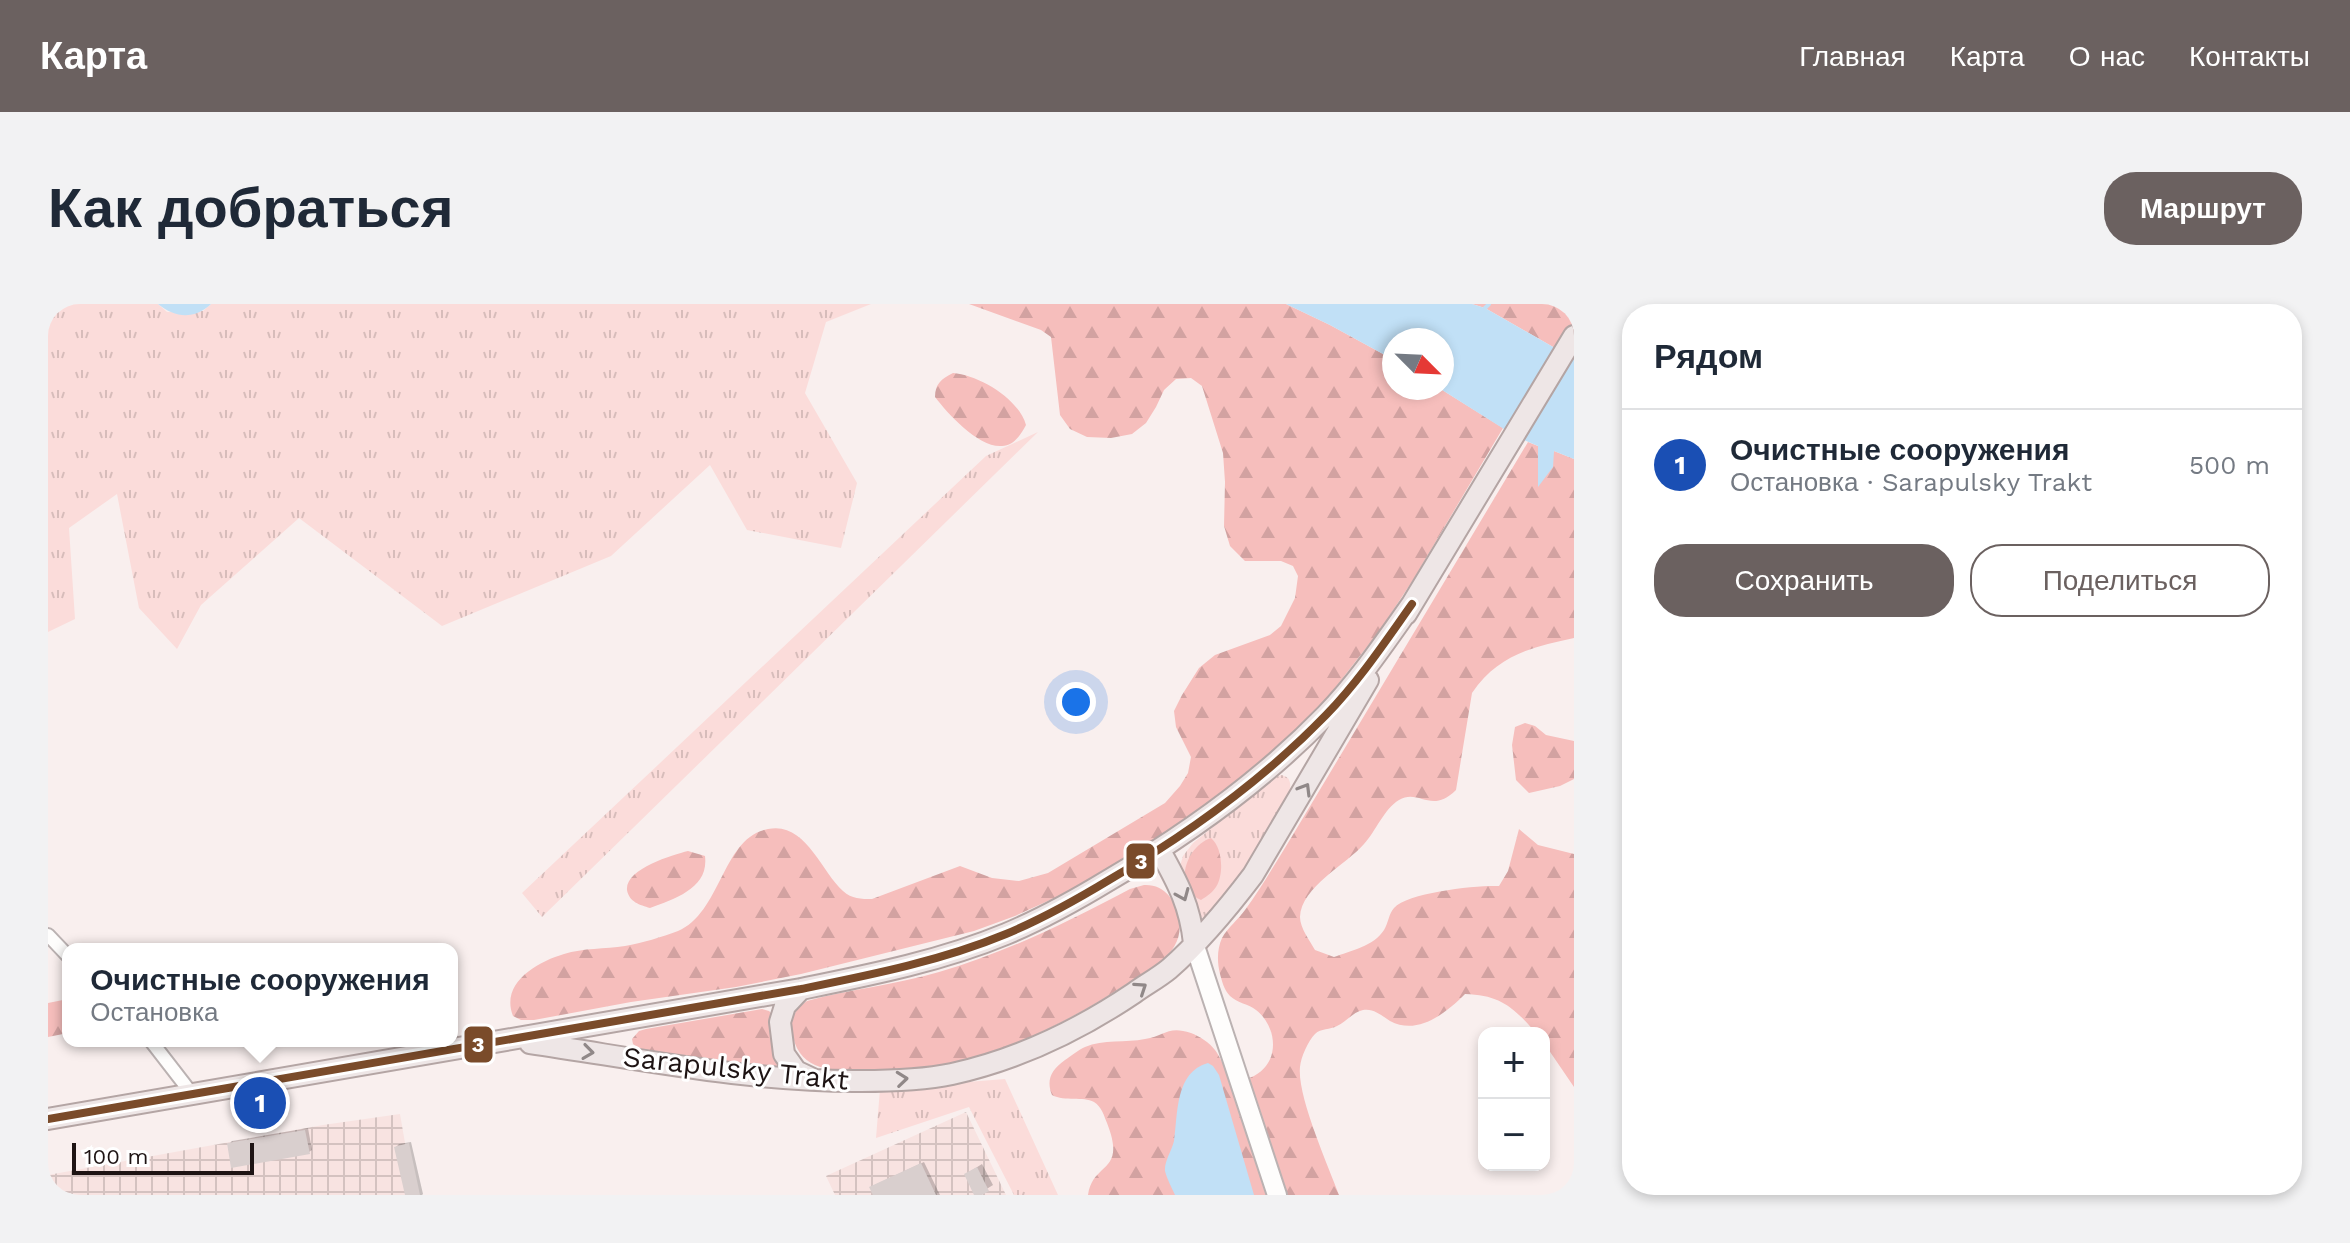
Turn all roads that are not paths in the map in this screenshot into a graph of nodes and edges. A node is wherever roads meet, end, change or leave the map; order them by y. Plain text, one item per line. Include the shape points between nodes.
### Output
1 (1574, 336) edge
2 (1412, 604) junction
3 (1160, 851) junction
4 (48, 935) edge
5 (1194, 943) junction
6 (62, 950) edge
7 (801, 989) junction
8 (510, 1040) junction
9 (156, 1047) edge
10 (818, 1081) junction
11 (192, 1094) junction
12 (48, 1119) edge
13 (1277, 1195) edge

1 - 2 main road, Sarapulsky Trakt
2 - 3 main road, Sarapulsky Trakt via 1366,669 1289,752
5 -> 2 main road, Sarapulsky Trakt via 1253,875
3 -> 5 main road via 1186,900
3 - 7 main road, Sarapulsky Trakt via 1006,934 944,956
4 - 6 street
10 -> 5 main road, Sarapulsky Trakt via 950,1074 1005,1059 1119,1003 1167,970
5 - 13 street
7 - 8 main road, Sarapulsky Trakt
7 - 10 main road via 785,1006 780,1022 784,1054 796,1071
8 -> 10 main road, Sarapulsky Trakt via 700,1070
8 - 11 main road, Sarapulsky Trakt
9 - 11 street
11 - 12 main road, Sarapulsky Trakt

